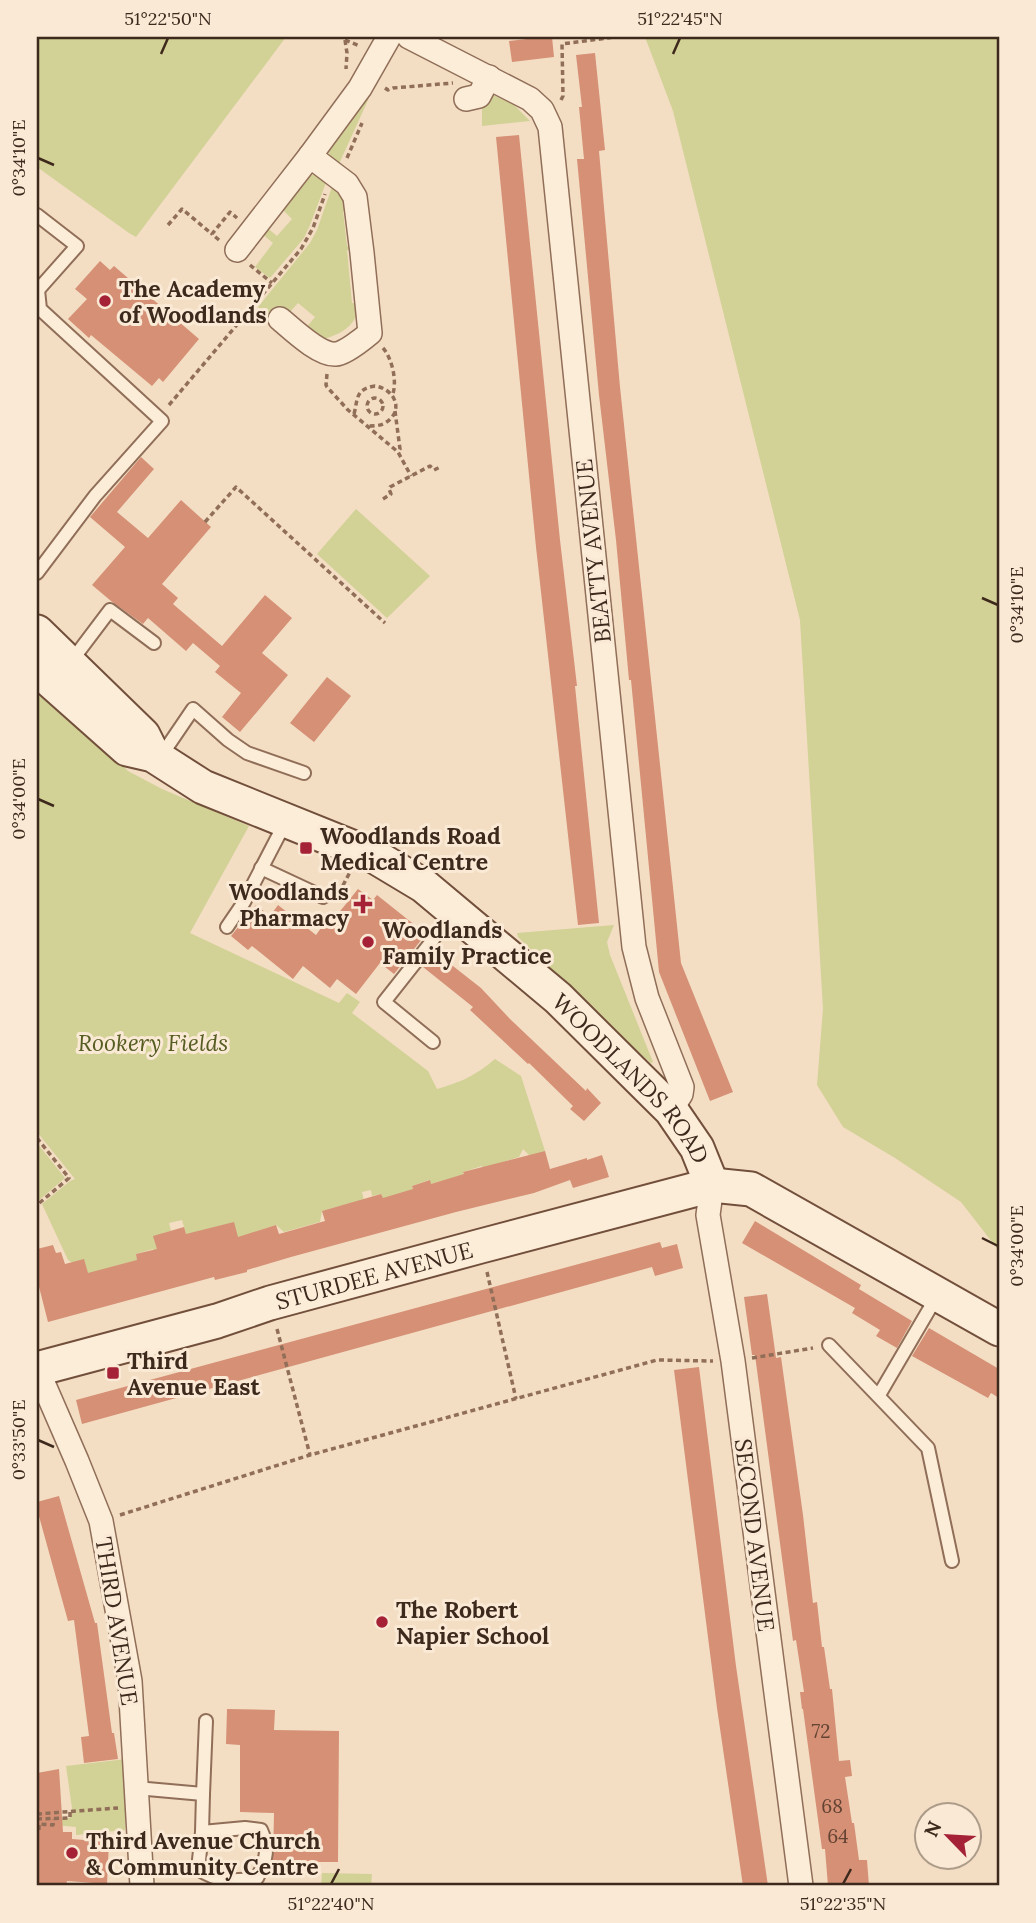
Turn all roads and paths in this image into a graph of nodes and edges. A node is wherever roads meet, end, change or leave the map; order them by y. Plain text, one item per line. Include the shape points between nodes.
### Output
1 (389, 37) edge
2 (409, 37) edge
3 (615, 37) edge
4 (435, 42) edge
5 (368, 50) dead end
6 (346, 66) dead end
7 (489, 77) junction
8 (378, 85) dead end
9 (466, 99) joint
10 (549, 122) junction
11 (310, 156) junction
12 (336, 175) junction
13 (37, 215) edge
14 (168, 225) dead end
15 (212, 234) dead end
16 (240, 255) joint
17 (272, 283) junction
18 (38, 289) edge
19 (280, 319) dead end
20 (330, 353) junction
21 (366, 388) junction
22 (372, 399) junction
23 (395, 411) junction
24 (354, 414) junction
25 (158, 417) junction
26 (368, 426) junction
27 (398, 452) junction
28 (440, 467) dead end
29 (410, 476) junction
30 (412, 483) dead end
31 (383, 499) dead end
32 (205, 522) dead end
33 (37, 573) edge
34 (386, 623) dead end
35 (37, 632) edge
36 (154, 643) dead end
37 (70, 663) junction
38 (37, 669) edge
39 (156, 757) junction
40 (304, 774) dead end
41 (286, 821) junction
42 (353, 866) dead end
43 (261, 868) junction
44 (330, 897) joint
45 (454, 910) junction
46 (227, 927) dead end
47 (433, 1042) dead end
48 (671, 1110) junction
49 (37, 1138) edge
50 (712, 1185) junction
51 (37, 1205) edge
52 (481, 1246) junction
53 (938, 1294) junction
54 (270, 1304) junction
55 (999, 1329) edge
56 (829, 1345) joint
57 (733, 1361) junction
58 (37, 1369) edge
59 (879, 1395) junction
60 (516, 1399) junction
61 (310, 1455) junction
62 (101, 1521) junction
63 (952, 1561) dead end
64 (206, 1721) dead end
65 (203, 1794) junction
66 (137, 1798) junction
67 (70, 1811) junction
68 (37, 1816) edge
69 (54, 1818) junction
70 (39, 1830) dead end
71 (202, 1832) junction
72 (142, 1886) edge
73 (801, 1886) edge

1 - 11 street via 360,88
2 - 4 street
3 - 10 path via 562,44 564,96
4 - 7 street
5 - 6 path via 344,40
7 - 9 street via 480,96
7 - 10 street via 532,100
8 - 9 path via 388,90 454,83 456,99
10 - 48 street, BEATTY AVENUE via 634,947 647,998 682,1087
11 - 12 street
11 - 16 street
12 - 17 path via 309,237
12 - 20 street via 356,201 370,333 338,354
13 - 18 lane via 77,246
14 - 15 path via 182,209
16 - 17 path
17 - 25 path
18 - 25 lane via 40,309
19 - 20 street via 314,347
20 - 24 path via 326,385
21 - 22 path
21 - 23 path via 388,391
21 - 24 path via 358,395
22 - 22 path via 368,409 379,413 382,401
23 - 26 path via 385,423
23 - 27 path
24 - 26 path
25 - 33 lane via 162,421 95,496
26 - 27 path
27 - 29 path
28 - 29 path via 434,470 430,466
29 - 30 path
29 - 31 path via 389,487 391,494
32 - 34 path via 236,487
35 - 37 street, WOODLANDS ROAD
36 - 37 lane via 110,610
37 - 39 street, WOODLANDS ROAD via 144,735
38 - 39 street, WOODLANDS ROAD via 127,749
39 - 40 lane via 193,709 247,753
39 - 41 street, WOODLANDS ROAD via 203,787
41 - 43 lane
41 - 45 street, WOODLANDS ROAD via 374,856
42 - 44 path
43 - 44 lane
43 - 46 lane
45 - 47 lane via 384,1002
45 - 48 street, WOODLANDS ROAD via 558,998
48 - 50 street, WOODLANDS ROAD via 697,1149
49 - 51 path via 69,1178
50 - 52 street, STURDEE AVENUE
50 - 53 street, WOODLANDS ROAD via 751,1189
50 - 57 street, SECOND AVENUE via 708,1215
52 - 54 street, STURDEE AVENUE
52 - 60 path
53 - 55 street, WOODLANDS ROAD
53 - 59 lane
54 - 58 street, STURDEE AVENUE
54 - 61 path
56 - 57 path
56 - 59 lane
57 - 60 path via 657,1360
57 - 73 street, SECOND AVENUE
58 - 62 street, THIRD AVENUE
59 - 63 lane via 928,1448
60 - 61 path
61 - 62 path
62 - 66 street, THIRD AVENUE via 130,1681
64 - 65 lane
65 - 66 lane
65 - 71 lane
66 - 67 path
66 - 72 street, THIRD AVENUE
67 - 68 path
67 - 69 path via 70,1818
68 - 69 path
69 - 70 path via 53,1825 39,1824
71 - 71 lane via 198,1870 212,1878 257,1878 267,1843 261,1830

